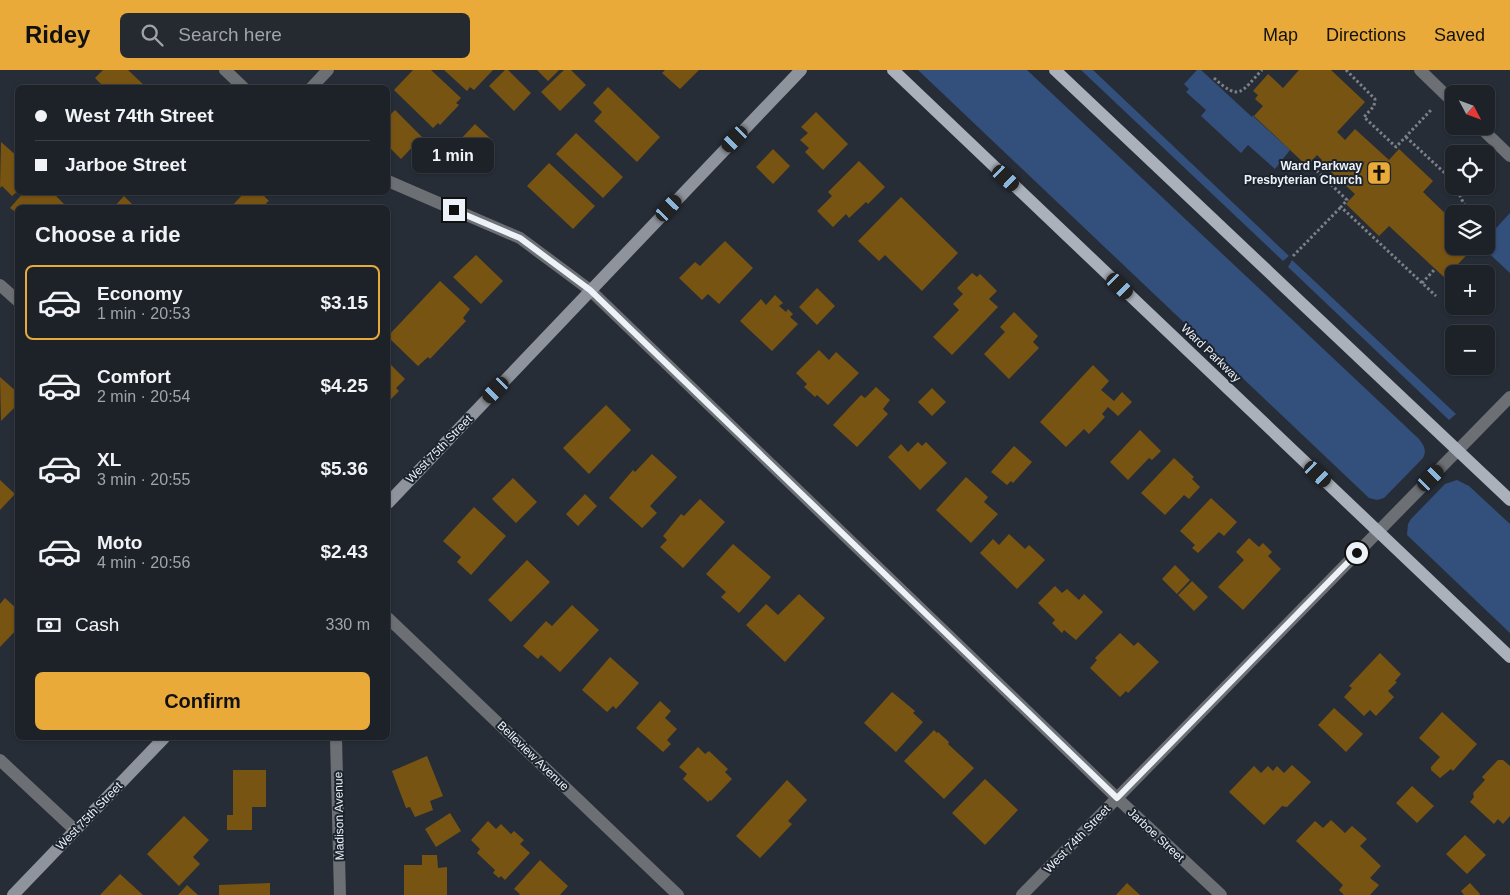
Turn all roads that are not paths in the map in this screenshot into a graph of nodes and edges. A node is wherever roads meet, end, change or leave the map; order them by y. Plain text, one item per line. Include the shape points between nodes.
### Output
1 (225, 70) edge
2 (328, 70) edge
3 (801, 70) edge
4 (893, 70) edge
5 (1054, 70) edge
6 (1420, 70) edge
7 (241, 85) edge
8 (314, 85) edge
9 (1445, 94) edge
10 (1488, 135) edge
11 (1510, 156) edge
12 (390, 182) edge
13 (0, 285) edge
14 (590, 290) junction
15 (15, 298) edge
16 (1510, 397) edge
17 (1457, 451) junction
18 (1510, 500) edge
19 (390, 501) edge
20 (1378, 531) junction
21 (390, 622) edge
22 (1510, 657) edge
23 (162, 740) edge
24 (336, 740) edge
25 (0, 760) edge
26 (1117, 798) junction
27 (75, 830) junction
28 (13, 895) edge
29 (340, 895) edge
30 (678, 895) edge
31 (1022, 895) edge
32 (1220, 895) edge

1 - 7 street
2 - 8 street
3 - 14 main road, West 75th Street
4 - 20 main road, Ward Parkway
5 - 17 main road
6 - 9 street
10 - 11 street
12 - 14 street, Jarboe Street via 520,238
13 - 15 street
14 - 19 main road, West 75th Street
14 - 26 street, Jarboe Street
16 - 17 street, West 74th Street
17 - 18 main road
17 - 20 street, West 74th Street
20 - 22 main road, Ward Parkway
20 - 26 street, West 74th Street
21 - 30 street, Belleview Avenue
23 - 27 main road, West 75th Street
24 - 29 street, Madison Avenue
25 - 27 street
26 - 31 street, West 74th Street
26 - 32 street, Jarboe Street
27 - 28 main road, West 75th Street

